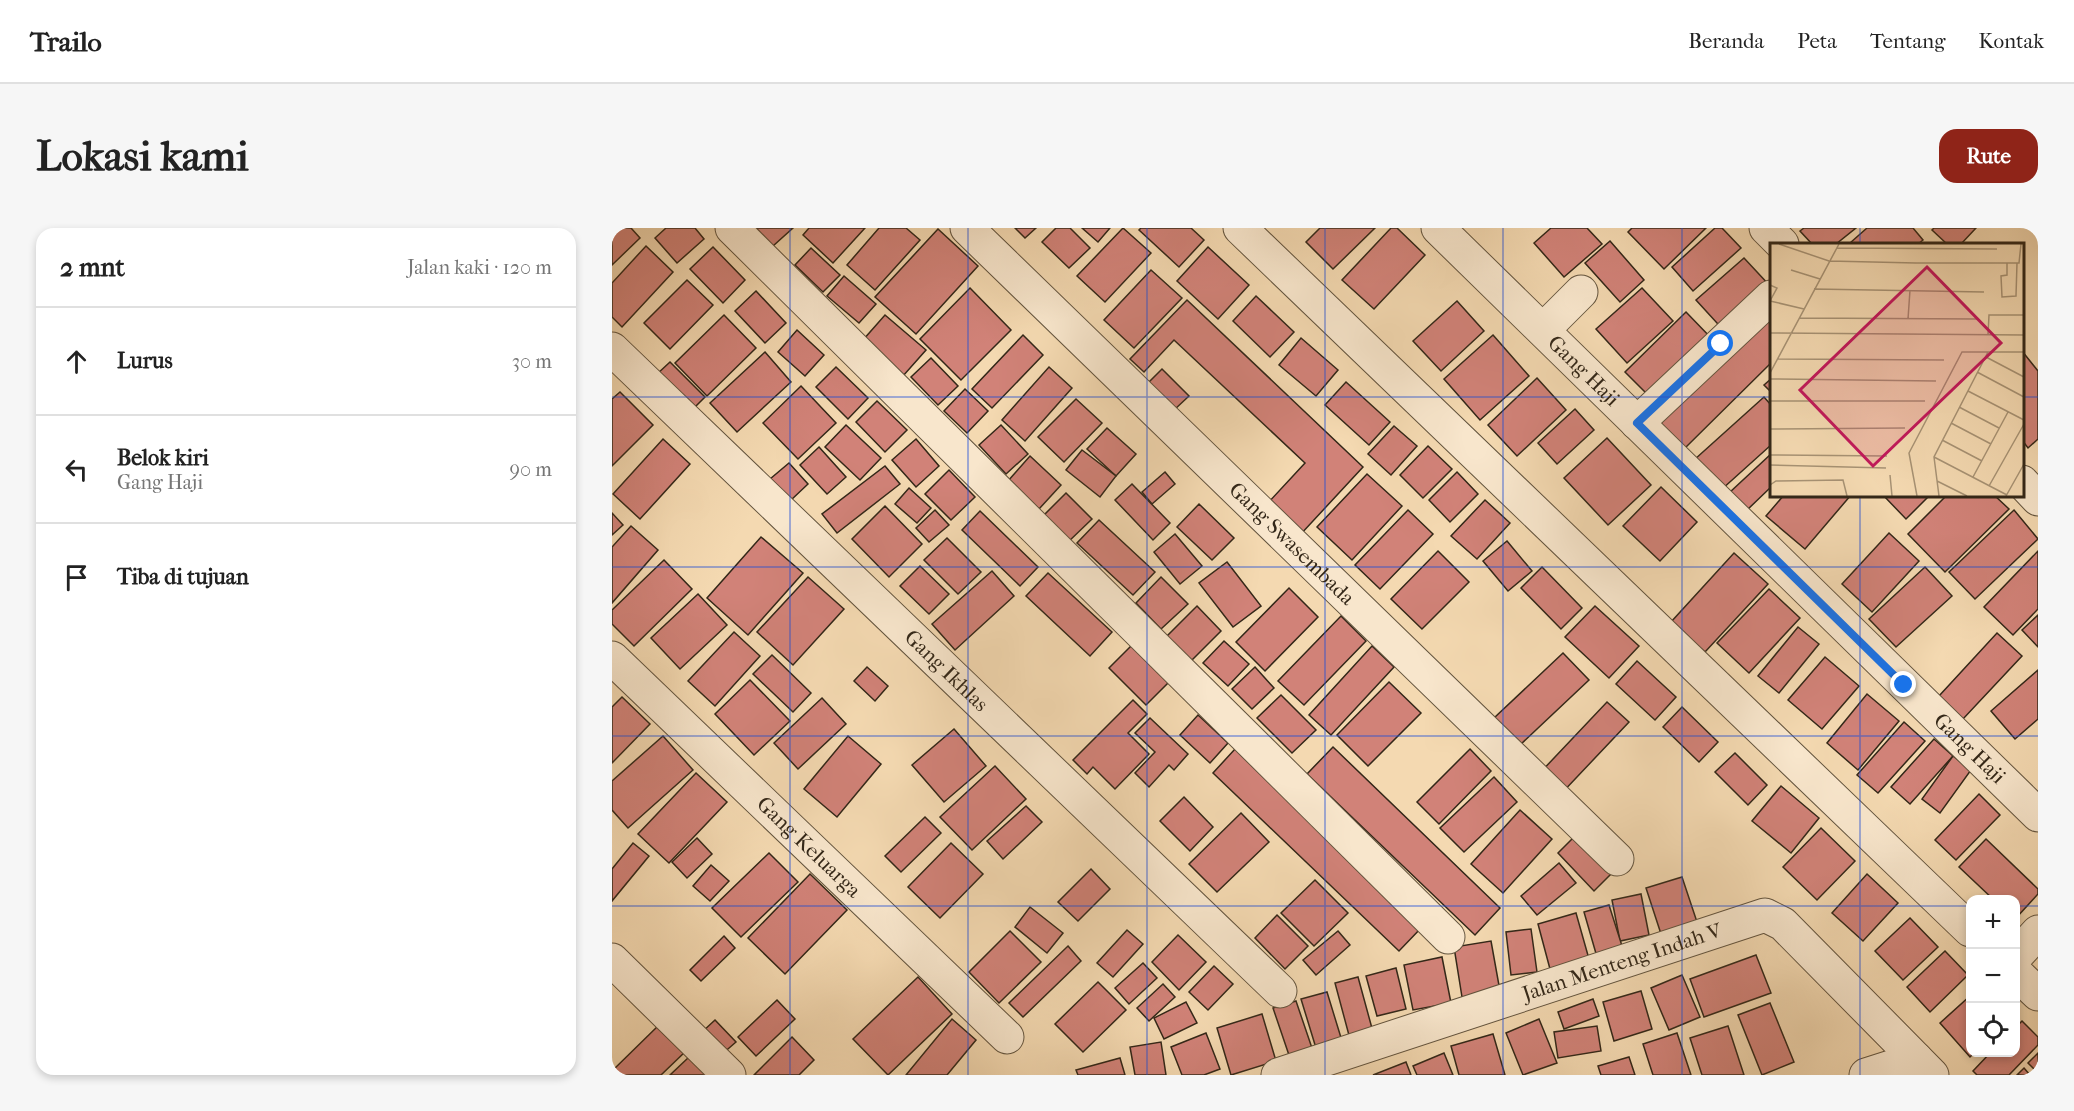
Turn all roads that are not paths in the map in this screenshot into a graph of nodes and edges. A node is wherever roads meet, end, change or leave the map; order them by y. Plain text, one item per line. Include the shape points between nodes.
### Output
1 (732, 228) edge
2 (967, 228) edge
3 (1240, 228) edge
4 (1438, 228) edge
5 (1766, 228) edge
6 (1781, 243) edge
7 (1581, 292) dead end
8 (1770, 298) edge
9 (1543, 330) junction
10 (612, 348) edge
11 (1637, 423) junction
12 (2023, 483) edge
13 (2038, 499) edge
14 (612, 658) edge
15 (2038, 816) edge
16 (1617, 859) dead end
17 (1966, 925) edge
18 (2038, 932) edge
19 (1448, 937) dead end
20 (2020, 952) edge
21 (612, 960) edge
22 (2020, 977) edge
23 (1280, 992) dead end
24 (2038, 994) edge
25 (1006, 1037) dead end
26 (1924, 1067) edge
27 (1870, 1074) edge
28 (729, 1075) edge
29 (1278, 1075) edge

1 - 19 street
2 - 16 street, Gang Swasembada
3 - 17 street
4 - 9 street, Gang Haji
5 - 6 street
7 - 9 street
8 - 11 street
9 - 11 street, Gang Haji
10 - 23 street, Gang Ikhlas
11 - 15 street, Gang Haji
12 - 13 street
14 - 25 street, Gang Keluarga
18 - 20 street
21 - 28 street
22 - 24 street
26 - 27 street
26 - 29 street, Jalan Menteng Indah V via 1783,924 1765,915

